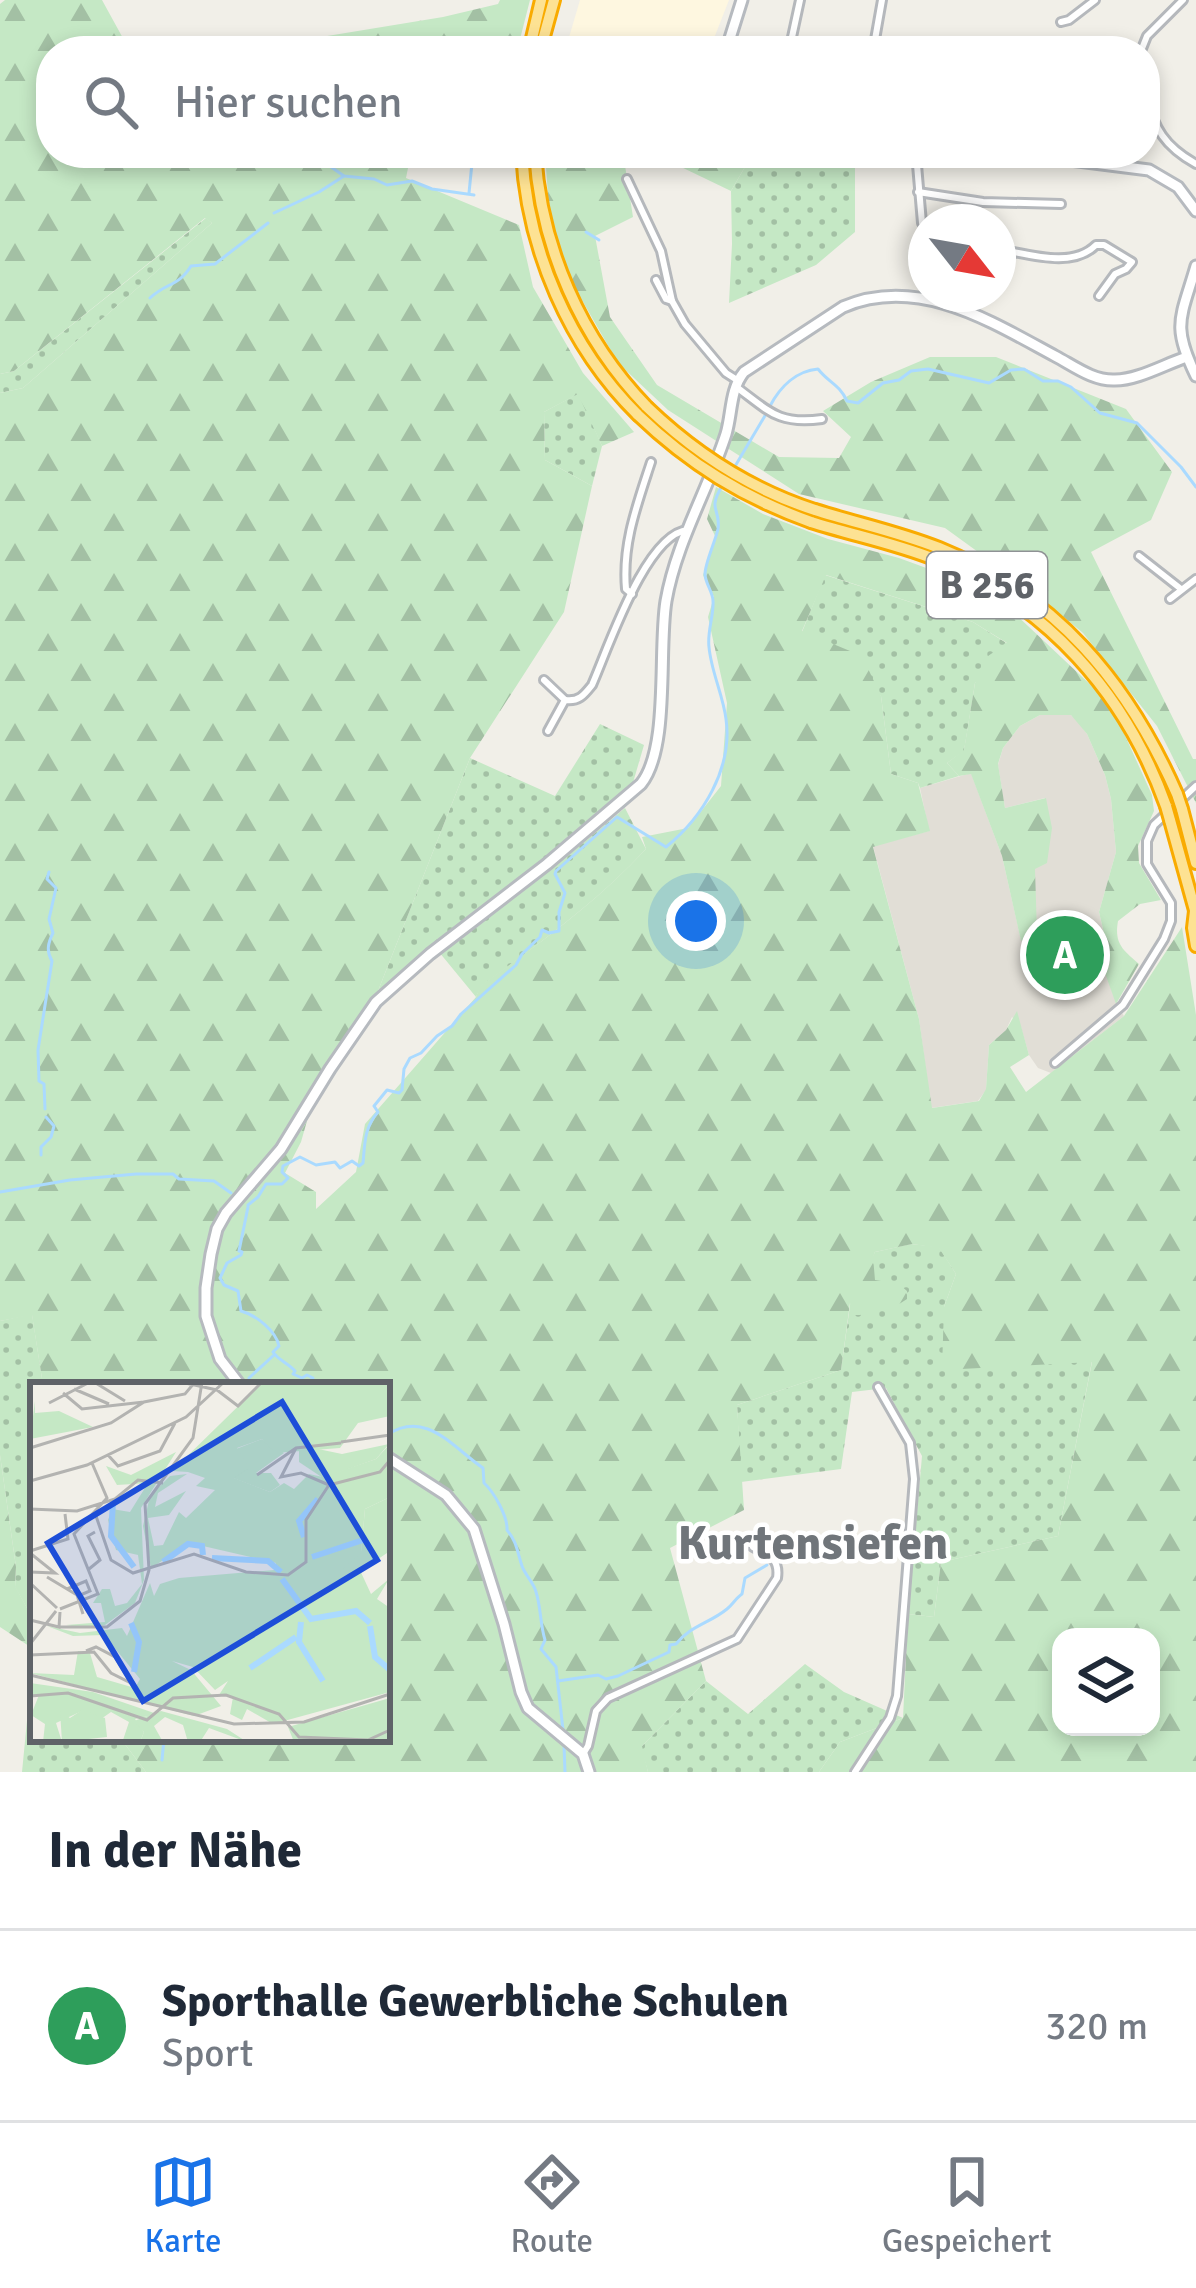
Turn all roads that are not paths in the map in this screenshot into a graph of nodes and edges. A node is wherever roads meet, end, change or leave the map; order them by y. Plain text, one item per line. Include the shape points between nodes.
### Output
1 (542, 0) edge
2 (554, 0) edge
3 (742, 0) edge
4 (800, 0) edge
5 (882, 0) edge
6 (1095, 0) edge
7 (1183, 0) edge
8 (1061, 22) dead end
9 (533, 36) edge
10 (544, 36) edge
11 (731, 36) edge
12 (792, 36) edge
13 (876, 36) edge
14 (1147, 36) edge
15 (1160, 133) edge
16 (1196, 164) edge
17 (524, 168) edge
18 (536, 168) edge
19 (917, 168) edge
20 (1125, 168) edge
21 (627, 179) dead end
22 (918, 192) junction
23 (920, 204) edge
24 (1061, 204) dead end
25 (1196, 211) edge
26 (1016, 250) edge
27 (1196, 266) edge
28 (656, 280) dead end
29 (1099, 296) dead end
30 (672, 301) junction
31 (1187, 357) junction
32 (1196, 376) edge
33 (736, 383) junction
34 (642, 411) junction
35 (822, 419) dead end
36 (651, 462) dead end
37 (813, 516) junction
38 (688, 530) junction
39 (1139, 556) dead end
40 (1196, 579) edge
41 (1181, 589) junction
42 (632, 594) junction
43 (1170, 599) dead end
44 (544, 680) dead end
45 (565, 700) junction
46 (548, 731) dead end
47 (1196, 787) edge
48 (1195, 858) edge
49 (1196, 912) edge
50 (1196, 946) edge
51 (1055, 1063) dead end
52 (239, 1382) edge
53 (878, 1387) dead end
54 (390, 1458) edge
55 (753, 1547) dead end
56 (583, 1754) junction
57 (590, 1772) edge
58 (855, 1772) edge

1 - 9 highway
2 - 10 highway
3 - 11 street
4 - 12 street
5 - 13 street
6 - 8 street
7 - 14 street
15 - 16 street
17 - 34 highway, B 256 via 553,288 599,369
18 - 34 highway, B 256 via 575,306
19 - 22 street
20 - 25 street via 1154,172
21 - 30 street via 661,251
22 - 23 street
22 - 24 street
26 - 29 street via 1074,258 1104,244 1132,262
27 - 31 street via 1180,321
28 - 30 street
30 - 33 street
31 - 32 street
31 - 33 street via 1120,380 1094,377 979,315 892,296 843,308
33 - 35 street via 778,417
33 - 38 street via 726,434
34 - 37 highway, B 256, bridge via 709,474 763,504
36 - 42 street via 623,561
37 - 48 highway, B 256, bridge via 941,549 997,576 1073,634 1144,726 1178,794
37 - 49 highway, B 256, bridge via 990,586 1067,646 1107,691 1152,768
38 - 42 street via 667,539
38 - 52 street via 666,603 649,774 376,1001 281,1149 217,1229 206,1316 220,1359
39 - 41 street
40 - 41 street
41 - 43 street
42 - 45 street via 592,685
44 - 45 street
45 - 46 street
47 - 51 street via 1147,841 1147,864 1171,903 1164,939 1123,1005
49 - 50 highway, B 256
53 - 58 street via 910,1443 914,1479 897,1696
54 - 56 street via 446,1496 474,1529 521,1692
55 - 56 street via 778,1569 746,1628 728,1645 608,1698
56 - 57 street

